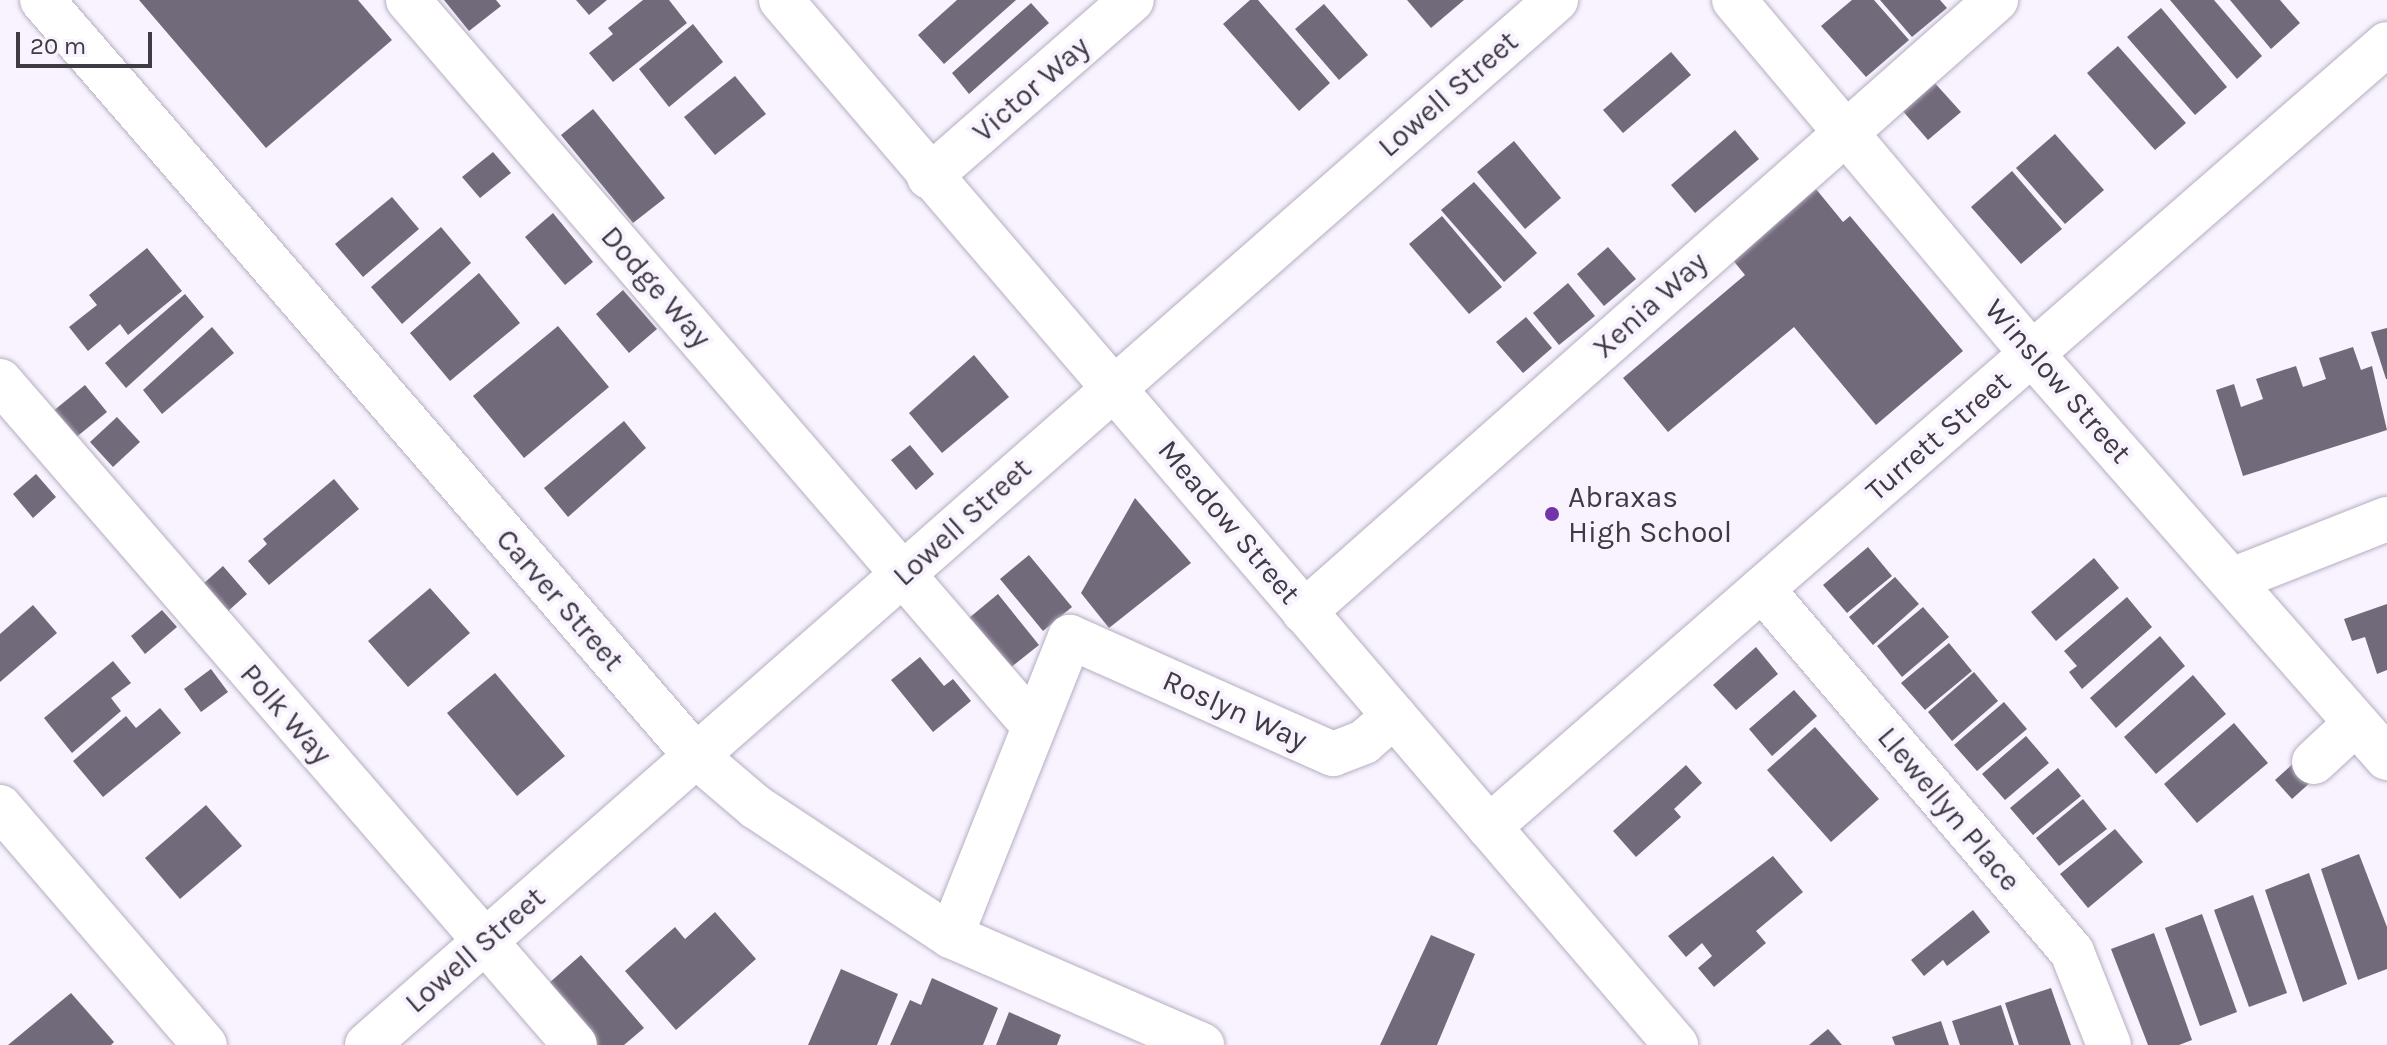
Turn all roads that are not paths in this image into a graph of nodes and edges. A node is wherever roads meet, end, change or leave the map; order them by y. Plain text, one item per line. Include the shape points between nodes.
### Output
1 (42, 0) edge
2 (408, 0) edge
3 (781, 0) edge
4 (1132, 0) edge
5 (1556, 0) edge
6 (1734, 0) edge
7 (1996, 0) edge
8 (2387, 44) edge
9 (1848, 130) junction
10 (929, 177) junction
11 (2032, 354) junction
12 (0, 381) edge
13 (1115, 385) junction
14 (2387, 519) edge
15 (904, 574) junction
16 (2232, 580) junction
17 (1762, 589) junction
18 (1304, 612) junction
19 (1394, 716) junction
20 (2356, 723) junction
21 (1033, 725) junction
22 (696, 756) junction
23 (2387, 758) edge
24 (2314, 762) dead end
25 (0, 807) edge
26 (1489, 827) junction
27 (951, 936) junction
28 (484, 943) junction
29 (205, 1045) edge
30 (367, 1045) edge
31 (575, 1045) edge
32 (1202, 1045) edge
33 (1676, 1045) edge
34 (2109, 1045) edge

1 - 22 street, Carver Street
2 - 15 street, Dodge Way
3 - 10 street, Meadow Street
4 - 10 street, Victor Way
5 - 13 street, Lowell Street
6 - 9 street, Winslow Street
7 - 9 street, Xenia Way
8 - 11 street, Turrett Street
9 - 11 street, Winslow Street
9 - 18 street, Xenia Way
10 - 13 street, Meadow Street
11 - 16 street, Winslow Street
11 - 17 street, Turrett Street
12 - 28 street, Polk Way
13 - 15 street, Lowell Street
13 - 18 street, Meadow Street
14 - 16 street
15 - 21 street, Dodge Way
15 - 22 street, Lowell Street
16 - 20 street, Winslow Street
17 - 26 street, Turrett Street
17 - 34 street, Llewellyn Place via 2072,952
18 - 19 street, Meadow Street
19 - 21 street, Roslyn Way via 1364,742 1333,754 1070,637
19 - 26 street, Meadow Street
20 - 23 street, Winslow Street
20 - 24 street
21 - 27 street
22 - 27 street, Carver Street via 756,807
22 - 28 street, Lowell Street
25 - 29 street
26 - 33 street, Meadow Street
27 - 32 street, Carver Street
28 - 30 street, Lowell Street
28 - 31 street, Polk Way

